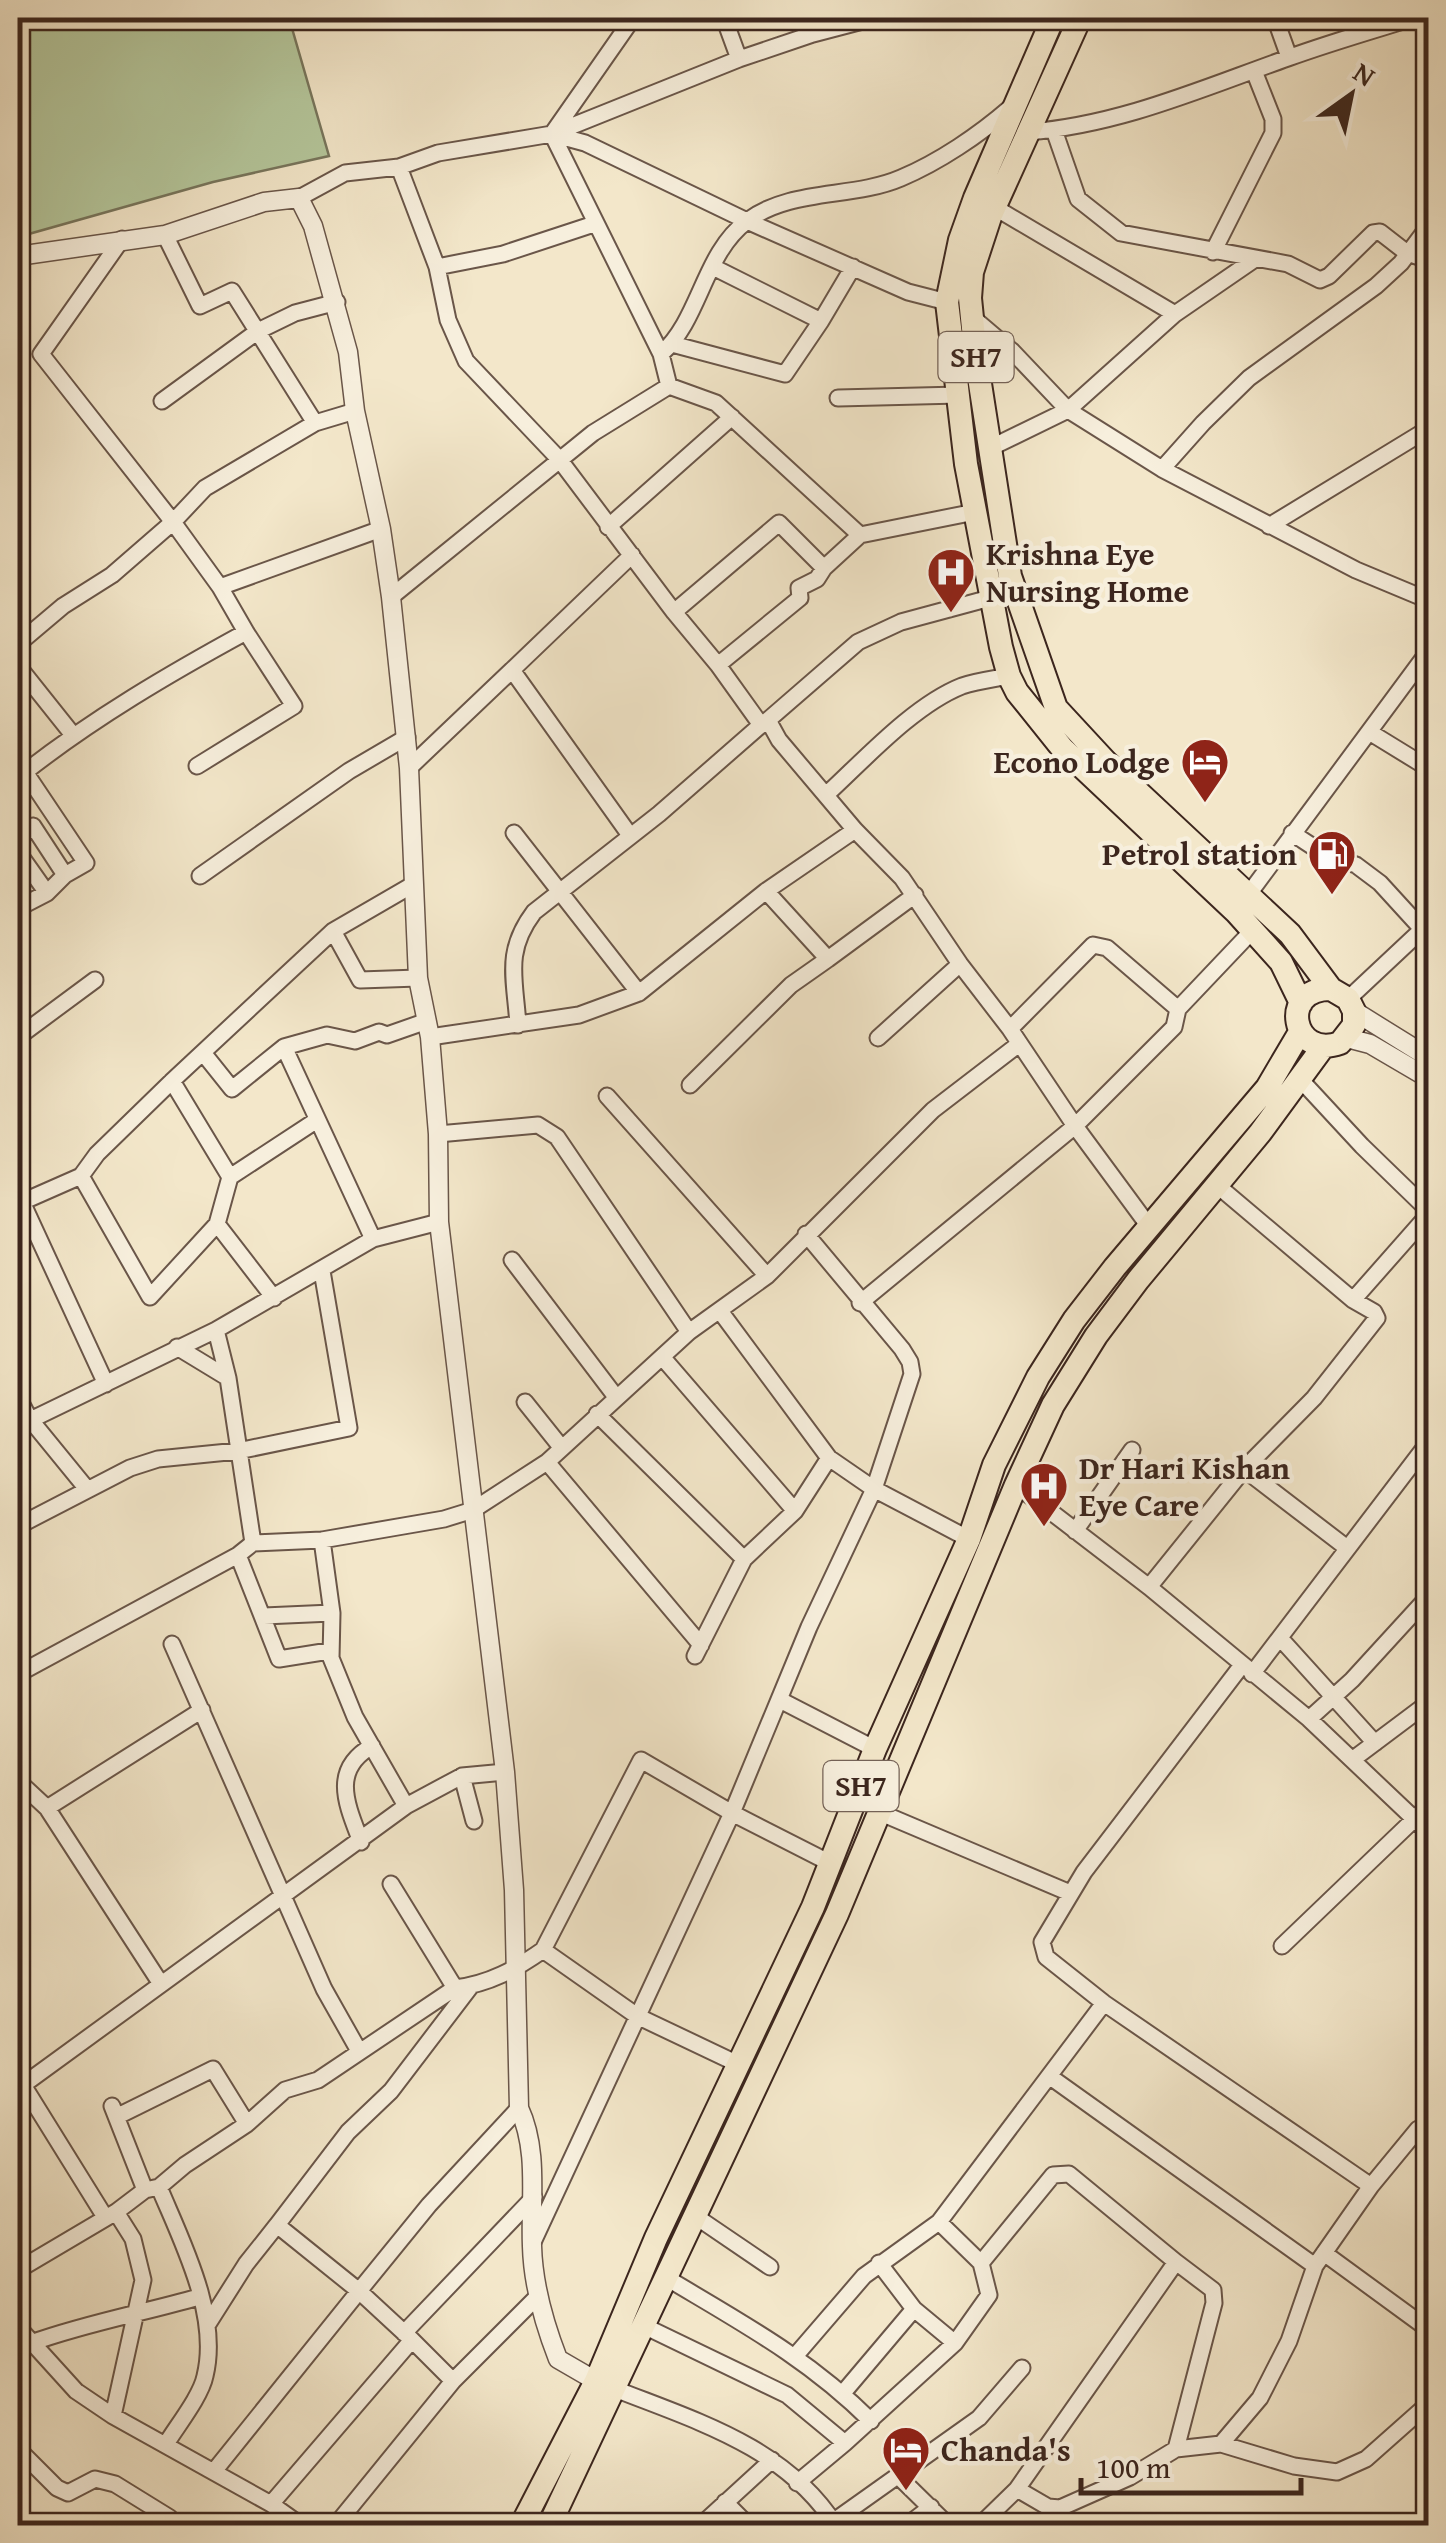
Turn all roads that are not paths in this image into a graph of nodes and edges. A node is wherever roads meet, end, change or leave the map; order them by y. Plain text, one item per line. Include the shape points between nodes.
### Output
1 (633, 18) edge
2 (724, 18) edge
3 (820, 18) edge
4 (874, 18) edge
5 (1053, 18) edge
6 (1080, 18) edge
7 (1275, 18) edge
8 (1413, 18) edge
9 (813, 34) junction
10 (1289, 57) junction
11 (739, 58) junction
12 (1254, 71) junction
13 (1017, 103) junction
14 (1054, 130) junction
15 (1028, 132) junction
16 (552, 134) junction
17 (398, 167) junction
18 (299, 198) junction
19 (994, 207) junction
20 (747, 221) junction
21 (594, 224) junction
22 (1428, 227) edge
23 (166, 235) junction
24 (122, 239) junction
25 (1212, 252) junction
26 (1406, 254) junction
27 (18, 256) edge
28 (1255, 259) junction
29 (1428, 260) edge
30 (853, 267) junction
31 (437, 268) junction
32 (712, 268) junction
33 (337, 302) junction
34 (947, 302) junction
35 (1175, 314) junction
36 (972, 317) junction
37 (822, 321) junction
38 (258, 331) junction
39 (666, 349) junction
40 (669, 386) junction
41 (959, 395) junction
42 (838, 398) dead end
43 (162, 401) dead end
44 (1068, 410) junction
45 (355, 411) junction
46 (732, 417) junction
47 (314, 423) junction
48 (1428, 429) edge
49 (990, 448) junction
50 (559, 459) junction
51 (1162, 469) junction
52 (975, 512) junction
53 (174, 522) junction
54 (1269, 526) junction
55 (608, 527) junction
56 (381, 529) junction
57 (860, 534) junction
58 (632, 555) junction
59 (824, 568) junction
60 (220, 587) junction
61 (391, 597) junction
62 (990, 598) junction
63 (1428, 600) edge
64 (674, 612) junction
65 (246, 632) junction
66 (18, 644) edge
67 (1428, 652) edge
68 (718, 665) junction
69 (18, 666) edge
70 (512, 670) junction
71 (1009, 676) junction
72 (764, 723) junction
73 (1371, 733) junction
74 (73, 734) junction
75 (407, 737) junction
76 (197, 766) dead end
77 (409, 768) junction
78 (1428, 768) edge
79 (21, 775) edge
80 (827, 794) junction
81 (855, 830) junction
82 (514, 833) dead end
83 (1292, 833) junction
84 (629, 834) junction
85 (18, 839) edge
86 (18, 852) edge
87 (65, 875) junction
88 (200, 876) dead end
89 (414, 884) junction
90 (766, 891) junction
91 (558, 892) junction
92 (47, 894) junction
93 (914, 895) junction
94 (1248, 895) junction
95 (18, 906) edge
96 (1425, 926) edge
97 (1253, 930) junction
98 (333, 931) junction
99 (828, 959) junction
100 (960, 964) junction
101 (418, 978) junction
102 (94, 980) dead end
103 (638, 993) junction
104 (1344, 1000) junction
105 (1300, 1003) junction
106 (1178, 1010) junction
107 (518, 1025) junction
108 (429, 1029) junction
109 (1010, 1029) junction
110 (1300, 1032) junction
111 (18, 1037) edge
112 (878, 1038) dead end
113 (1347, 1038) junction
114 (1019, 1044) junction
115 (284, 1047) junction
116 (1323, 1047) junction
117 (204, 1054) junction
118 (1428, 1056) edge
119 (1299, 1078) junction
120 (1428, 1078) edge
121 (172, 1081) junction
122 (690, 1085) dead end
123 (607, 1096) dead end
124 (318, 1120) junction
125 (1075, 1126) junction
126 (438, 1134) junction
127 (81, 1176) junction
128 (230, 1177) junction
129 (1218, 1186) junction
130 (20, 1196) edge
131 (1428, 1212) edge
132 (439, 1222) junction
133 (217, 1224) junction
134 (1148, 1226) junction
135 (806, 1234) junction
136 (373, 1239) junction
137 (512, 1260) dead end
138 (322, 1271) junction
139 (767, 1276) junction
140 (274, 1298) junction
141 (1354, 1300) junction
142 (860, 1303) junction
143 (720, 1311) junction
144 (216, 1330) junction
145 (689, 1332) junction
146 (177, 1348) junction
147 (662, 1358) junction
148 (228, 1378) junction
149 (106, 1384) junction
150 (18, 1396) edge
151 (616, 1397) junction
152 (526, 1402) dead end
153 (597, 1414) junction
154 (24, 1422) edge
155 (1428, 1443) edge
156 (561, 1447) junction
157 (1132, 1450) dead end
158 (238, 1451) junction
159 (830, 1458) junction
160 (547, 1462) junction
161 (1244, 1469) junction
162 (1016, 1486) junction
163 (86, 1489) junction
164 (874, 1490) junction
165 (474, 1510) junction
166 (796, 1511) junction
167 (18, 1526) edge
168 (1075, 1531) junction
169 (969, 1538) junction
170 (322, 1540) junction
171 (253, 1543) junction
172 (1347, 1548) junction
173 (238, 1555) junction
174 (744, 1559) junction
175 (1148, 1587) junction
176 (1428, 1597) edge
177 (332, 1612) junction
178 (264, 1616) junction
179 (1280, 1638) junction
180 (172, 1644) dead end
181 (329, 1651) junction
182 (1247, 1669) junction
183 (18, 1674) edge
184 (1335, 1697) junction
185 (780, 1700) junction
186 (1428, 1702) edge
187 (202, 1710) junction
188 (1309, 1719) junction
189 (1376, 1742) junction
190 (372, 1746) junction
191 (874, 1748) junction
192 (1352, 1760) junction
193 (504, 1772) junction
194 (462, 1776) junction
195 (18, 1782) edge
196 (406, 1806) junction
197 (1428, 1806) edge
198 (47, 1808) junction
199 (732, 1813) junction
200 (882, 1813) junction
201 (1414, 1817) junction
202 (474, 1821) dead end
203 (1428, 1832) edge
204 (361, 1842) junction
205 (832, 1864) junction
206 (1077, 1883) junction
207 (391, 1884) dead end
208 (284, 1896) junction
209 (1282, 1946) dead end
210 (543, 1950) junction
211 (514, 1970) junction
212 (161, 1984) junction
213 (463, 1987) junction
214 (1104, 2004) junction
215 (637, 2016) junction
216 (359, 2051) junction
217 (740, 2065) junction
218 (1049, 2076) junction
219 (20, 2082) edge
220 (519, 2108) junction
221 (247, 2124) junction
222 (1428, 2126) edge
223 (1371, 2186) junction
224 (152, 2189) junction
225 (534, 2196) junction
226 (110, 2215) junction
227 (695, 2216) junction
228 (938, 2222) junction
229 (277, 2225) junction
230 (532, 2244) junction
231 (1320, 2259) junction
232 (1176, 2262) junction
233 (879, 2263) junction
234 (980, 2263) junction
235 (770, 2266) dead end
236 (18, 2270) edge
237 (664, 2277) junction
238 (359, 2291) junction
239 (538, 2296) junction
240 (199, 2297) junction
241 (914, 2309) junction
242 (138, 2314) junction
243 (208, 2324) junction
244 (642, 2325) junction
245 (18, 2328) edge
246 (1428, 2329) edge
247 (408, 2336) junction
248 (32, 2343) junction
249 (954, 2343) junction
250 (796, 2355) junction
251 (1022, 2368) dead end
252 (453, 2380) junction
253 (605, 2385) junction
254 (843, 2393) junction
255 (1428, 2404) edge
256 (113, 2416) junction
257 (871, 2421) junction
258 (844, 2443) junction
259 (166, 2444) junction
260 (1220, 2444) junction
261 (18, 2449) edge
262 (1176, 2449) junction
263 (772, 2460) junction
264 (214, 2470) junction
265 (900, 2477) junction
266 (798, 2483) junction
267 (1017, 2489) junction
268 (725, 2502) junction
269 (271, 2504) junction
270 (931, 2507) junction
271 (835, 2523) edge
272 (164, 2526) edge
273 (302, 2526) edge
274 (335, 2526) edge
275 (521, 2526) edge
276 (549, 2526) edge
277 (700, 2526) edge
278 (749, 2526) edge
279 (906, 2526) edge
280 (948, 2526) edge
281 (979, 2526) edge

1 - 16 street
2 - 11 street
3 - 9 street
4 - 9 street
5 - 13 main road, SH7
6 - 15 main road, SH7
7 - 10 street
8 - 10 street
9 - 11 street
10 - 12 street
11 - 16 street
12 - 14 street via 1154,108
12 - 25 street via 1274,133
13 - 20 street via 900,179 783,202
13 - 34 main road, SH7 via 960,240
14 - 15 street
14 - 25 street via 1078,199 1100,220 1121,233
15 - 19 main road, SH7
16 - 17 street via 438,153
16 - 20 street
16 - 21 street
17 - 18 street via 345,173
17 - 31 street
18 - 23 street via 264,202
18 - 33 street
19 - 35 street
19 - 36 main road, SH7 via 972,272
20 - 30 street
20 - 32 street via 717,252
21 - 31 street
21 - 39 street
22 - 26 street
23 - 24 street
23 - 38 street via 200,306 232,290
24 - 27 street
24 - 53 street via 41,354
25 - 28 street
26 - 28 street via 1373,233 1320,280 1288,264
26 - 29 street
26 - 51 street via 1376,286 1249,378
28 - 35 street
30 - 34 street
30 - 37 street
31 - 50 street via 466,361
32 - 37 street
32 - 39 street
33 - 38 street
33 - 45 street
34 - 41 main road, SH7
35 - 44 street
36 - 44 street
36 - 49 main road, SH7
37 - 39 street via 786,374
38 - 43 street
38 - 47 street
39 - 40 street
40 - 46 street via 716,403
40 - 50 street
41 - 42 street
41 - 52 main road, SH7
44 - 49 street
44 - 51 street
45 - 47 street
45 - 56 street
46 - 55 street
46 - 57 street
47 - 53 street via 205,488
48 - 54 street
49 - 94 main road, SH7 via 1010,576 1056,708
50 - 55 street
50 - 61 street
51 - 54 street
52 - 57 street
52 - 62 main road, SH7
53 - 60 street
53 - 66 street
54 - 63 street
55 - 58 street
56 - 60 street
56 - 61 street
57 - 59 street
58 - 64 street
58 - 70 street
59 - 64 street via 780,524
59 - 68 street via 799,588 800,598
60 - 65 street
61 - 75 street
62 - 71 main road, SH7
62 - 72 street via 901,622 858,642
64 - 68 street
65 - 74 street
65 - 76 street via 294,706
67 - 73 street
68 - 72 street
69 - 74 street
70 - 77 street
70 - 84 street
71 - 80 street via 962,686 930,705
71 - 97 main road, SH7 via 1062,748
72 - 80 street
72 - 84 street
73 - 78 street
73 - 83 street
74 - 79 street
75 - 77 street
75 - 88 street
77 - 89 street
79 - 87 street via 86,863
80 - 81 street
81 - 90 street
81 - 93 street
82 - 91 street
83 - 94 street
83 - 96 street via 1356,865
84 - 91 street
85 - 87 street via 33,826
86 - 92 street
87 - 92 street
89 - 98 street
89 - 101 street
90 - 99 street
90 - 103 street
91 - 103 street
91 - 107 street via 534,912 513,946
92 - 95 street
93 - 99 street
93 - 100 street
94 - 104 main road, SH7
96 - 104 street
97 - 105 main road, SH7 via 1282,962
97 - 106 street
98 - 101 street via 360,980
98 - 117 street
99 - 122 street via 791,986
100 - 109 street
100 - 112 street
101 - 108 street
102 - 111 street
103 - 107 street via 579,1015
104 - 105 main road via 1313,992
104 - 113 main road via 1354,1025
104 - 118 street
105 - 110 main road, SH7
106 - 109 street via 1107,948 1093,946
106 - 125 street via 1174,1027
107 - 108 street
108 - 115 street via 355,1040 327,1034
108 - 126 street
109 - 114 street
110 - 116 main road
110 - 134 main road, SH7 via 1267,1088
113 - 116 main road
113 - 120 street
114 - 125 street
114 - 135 street via 933,1110
115 - 117 street via 232,1089
115 - 124 street
116 - 119 main road, SH7
117 - 121 street
119 - 129 main road, SH7
119 - 131 street
121 - 127 street
121 - 128 street
123 - 139 street
124 - 128 street
124 - 136 street
125 - 134 street
125 - 142 street
126 - 132 street
126 - 145 street via 546,1129
127 - 130 street
127 - 133 street via 150,1297
128 - 133 street
129 - 141 street
129 - 162 main road, SH7 via 1096,1336 1053,1405
130 - 149 street
131 - 141 street
132 - 136 street
132 - 165 street
133 - 140 street
134 - 169 main road, SH7 via 1038,1377 994,1465
135 - 139 street
135 - 142 street
136 - 138 street
137 - 151 street
138 - 140 street
138 - 158 street via 349,1428
139 - 143 street
140 - 144 street
141 - 161 street via 1377,1318 1314,1398
142 - 164 street via 902,1348 912,1374
143 - 145 street
143 - 159 street
144 - 146 street
144 - 148 street
145 - 147 street
146 - 148 street
146 - 149 street
147 - 151 street
147 - 166 street
148 - 158 street
149 - 154 street
150 - 154 street
151 - 153 street
152 - 156 street
153 - 156 street
153 - 174 street
154 - 163 street
155 - 172 street
156 - 160 street
157 - 168 street
158 - 163 street via 158,1459
158 - 171 street
159 - 164 street
159 - 166 street
160 - 165 street
160 - 174 street via 698,1650
161 - 172 street
161 - 175 street
162 - 168 street
162 - 200 main road, SH7
163 - 167 street
164 - 169 street
164 - 185 street
165 - 170 street
165 - 193 street
166 - 174 street
168 - 175 street
169 - 191 main road, SH7
170 - 171 street
170 - 177 street
171 - 173 street
172 - 179 street
173 - 178 street
173 - 183 street
175 - 182 street
176 - 184 street
177 - 178 street
177 - 181 street
178 - 181 street via 279,1659
179 - 182 street
179 - 184 street
180 - 187 street
181 - 190 street
182 - 188 street
182 - 206 street
184 - 188 street
184 - 189 street
185 - 191 street
185 - 199 street
186 - 189 street
187 - 198 street
187 - 208 street
188 - 192 street
189 - 192 street
190 - 196 street
190 - 204 street via 345,1776
191 - 205 main road, SH7
192 - 201 street
193 - 194 street
193 - 211 street
194 - 196 street
194 - 202 street
195 - 198 street
196 - 204 street
197 - 201 street
198 - 212 street
199 - 205 street
199 - 210 street via 641,1760
199 - 215 street
200 - 206 street
200 - 227 main road, SH7
201 - 203 street
201 - 209 street
204 - 208 street
205 - 217 main road, SH7
206 - 214 street via 1042,1942 1046,1956
207 - 213 street
208 - 212 street
208 - 216 street
210 - 211 street
210 - 215 street
211 - 213 street
211 - 220 street
212 - 219 street
213 - 216 street
213 - 229 street via 391,2091 348,2132
214 - 218 street
214 - 223 street
215 - 217 street
215 - 230 street
216 - 221 street via 318,2080 286,2090
217 - 253 main road, SH7 via 656,2238
218 - 228 street
218 - 231 street
219 - 226 street
220 - 225 street
220 - 238 street
221 - 224 street
221 - 224 street via 213,2069 115,2111
222 - 223 street via 1418,2128
223 - 231 street
224 - 226 street
224 - 240 street via 192,2265
225 - 230 street
225 - 247 street
226 - 236 street
226 - 242 street via 133,2239 141,2265
227 - 235 street
227 - 237 main road, SH7
228 - 233 street
228 - 234 street
229 - 238 street
229 - 243 street
230 - 239 street
231 - 246 street
231 - 260 street via 1260,2398
232 - 234 street via 1069,2174 1053,2175
232 - 262 street via 1212,2290 1214,2302
232 - 267 street
233 - 241 street
233 - 250 street
234 - 249 street via 989,2295
237 - 244 main road, SH7
237 - 250 street
238 - 247 street
238 - 264 street
239 - 252 street
239 - 253 street via 558,2359
240 - 242 street
240 - 243 street
241 - 249 street
241 - 254 street
242 - 248 street
242 - 256 street
243 - 259 street via 205,2378
244 - 253 main road, SH7
244 - 258 street via 787,2396
245 - 248 street
247 - 252 street
247 - 269 street
248 - 256 street via 76,2391
249 - 257 street
250 - 254 street
251 - 265 street via 979,2418
252 - 274 street
253 - 263 street via 722,2429
253 - 275 main road, SH7
253 - 276 main road, SH7
254 - 257 street
255 - 260 street via 1366,2459 1337,2472
256 - 259 street
257 - 258 street
258 - 266 street
259 - 264 street
260 - 262 street
261 - 272 street via 58,2488 68,2493 95,2480 115,2484 170,2518
262 - 267 street via 1060,2508
263 - 266 street
263 - 268 street
264 - 269 street
265 - 270 street
265 - 271 street
266 - 271 street
267 - 281 street
268 - 277 street
268 - 278 street
269 - 273 street
270 - 279 street
270 - 280 street

